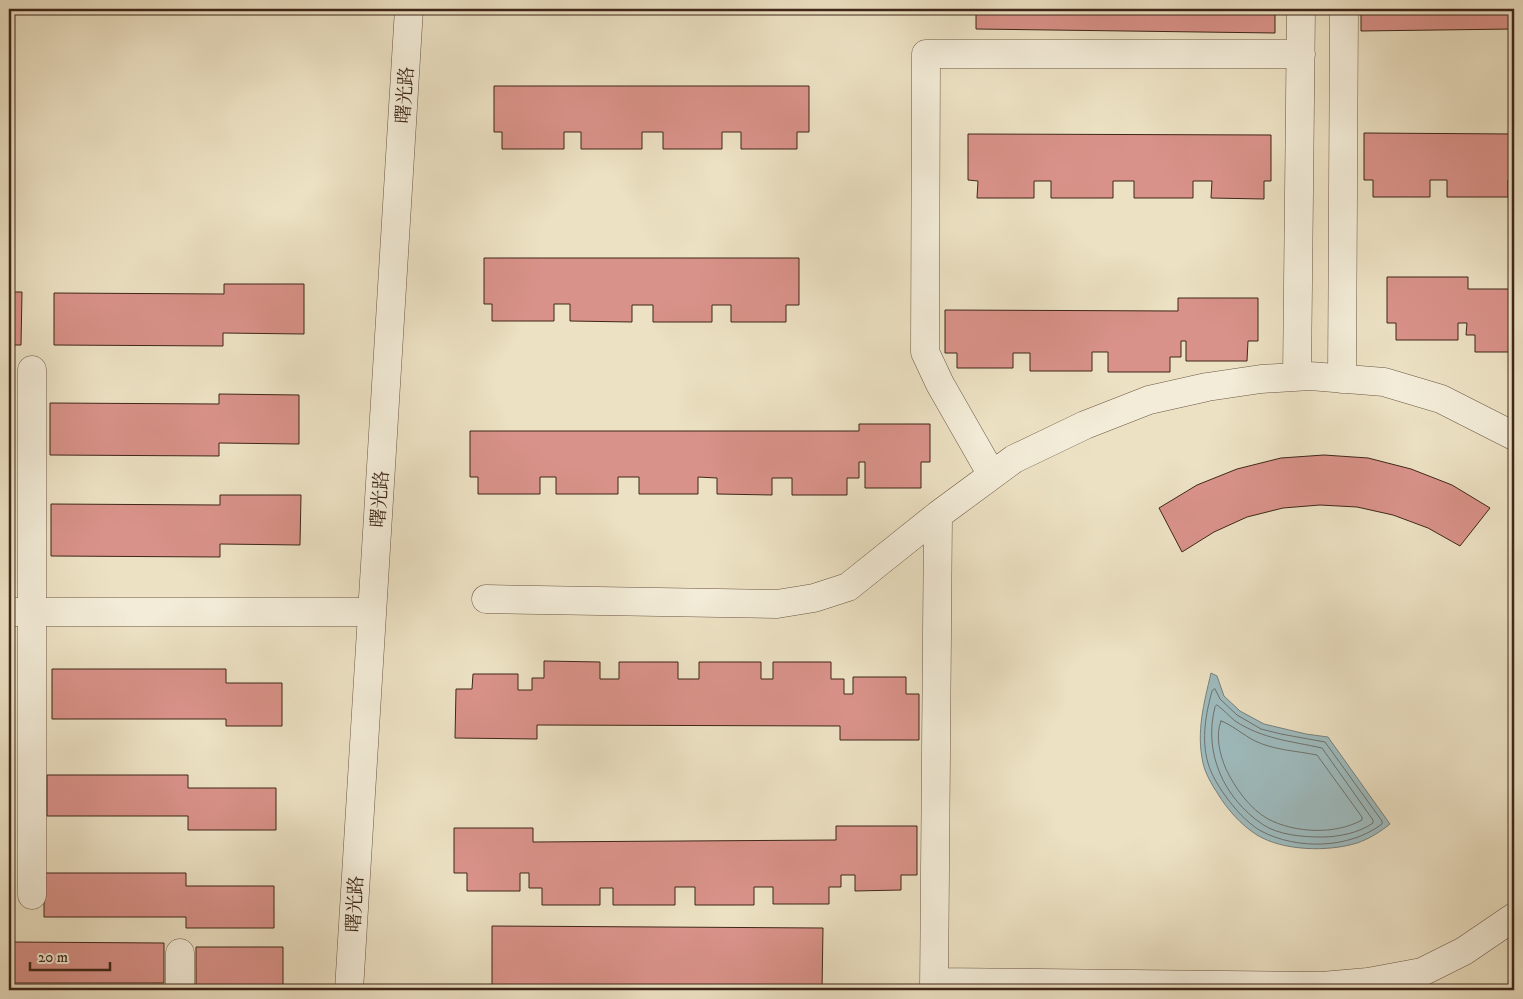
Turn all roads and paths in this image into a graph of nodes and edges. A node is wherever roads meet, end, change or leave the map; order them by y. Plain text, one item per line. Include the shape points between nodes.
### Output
1 (409, 9) edge
2 (1301, 9) edge
3 (1344, 9) edge
4 (1301, 54) junction
5 (32, 370) dead end
6 (1298, 376) junction
7 (1342, 379) junction
8 (1514, 436) edge
9 (992, 475) junction
10 (938, 515) junction
11 (486, 600) dead end
12 (21, 612) edge
13 (372, 612) junction
14 (32, 895) dead end
15 (1514, 917) edge
16 (180, 953) dead end
17 (1428, 980) edge
18 (1393, 984) edge
19 (934, 986) edge
20 (180, 990) edge
21 (349, 990) edge

1 - 13 street, 曙光路
2 - 4 street
3 - 7 street
4 - 6 street
4 - 9 street via 926,54 925,352
5 - 12 street
6 - 7 street
6 - 9 street via 1207,387 1149,400 1085,425 1014,459
7 - 8 street via 1384,382 1441,399
9 - 10 street
10 - 11 street via 848,587 814,598 778,604
10 - 19 street
12 - 13 street
12 - 14 street
13 - 21 street, 曙光路
15 - 17 street
16 - 20 street
17 - 18 street via 1422,972
18 - 19 street

